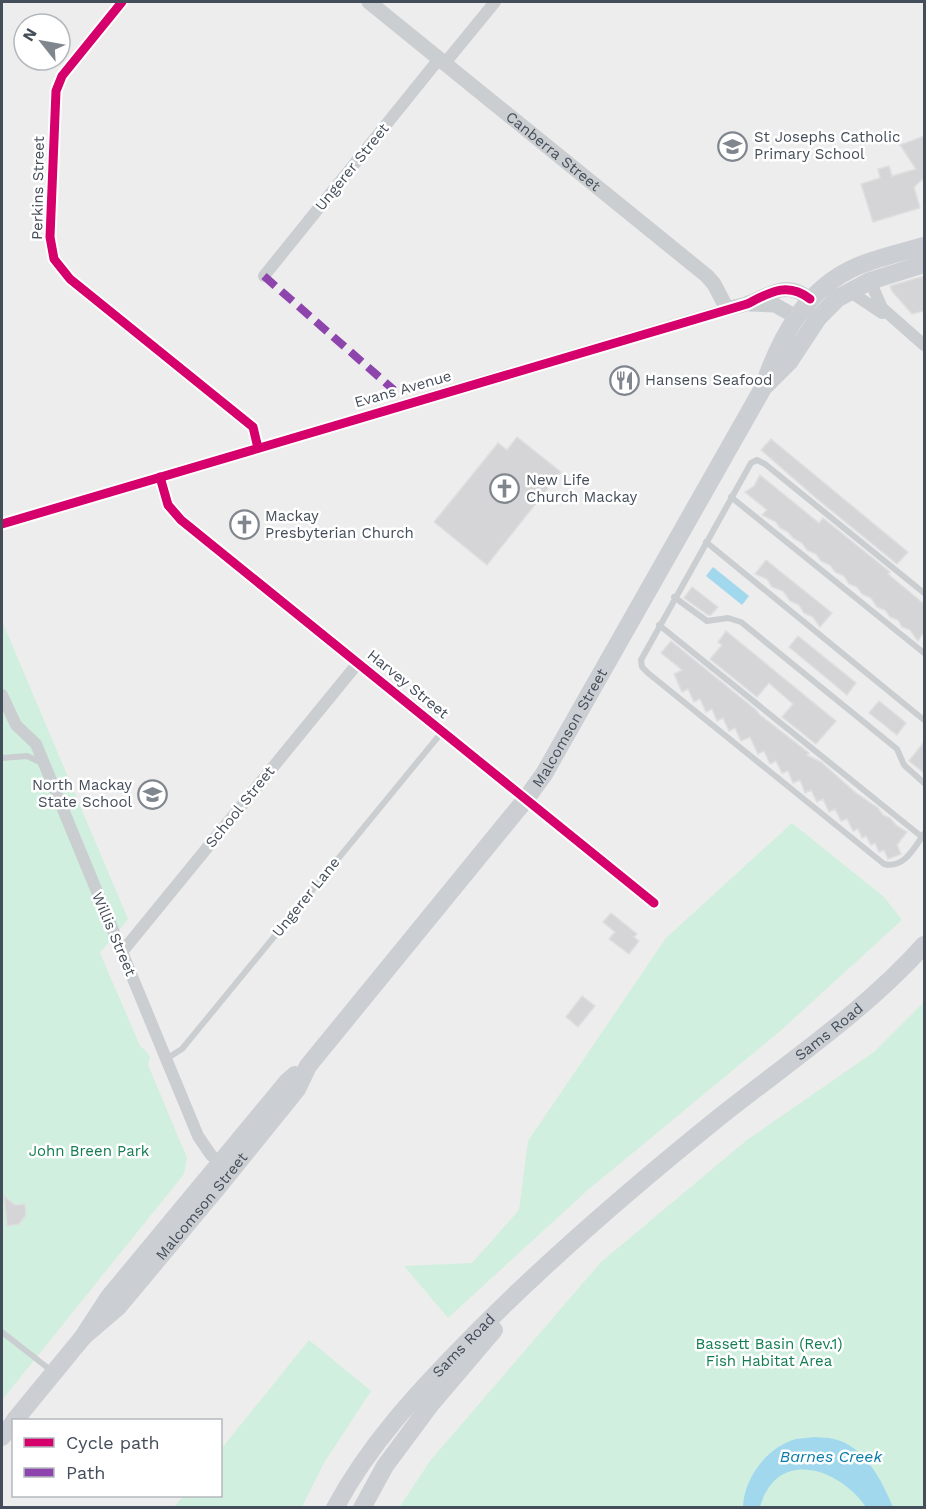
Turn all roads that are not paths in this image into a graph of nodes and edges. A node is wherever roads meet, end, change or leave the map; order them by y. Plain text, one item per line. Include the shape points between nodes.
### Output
1 (122, 2) edge
2 (369, 2) edge
3 (495, 2) edge
4 (442, 61) junction
5 (924, 246) edge
6 (924, 264) edge
7 (845, 273) junction
8 (264, 276) dead end
9 (870, 281) junction
10 (849, 291) junction
11 (747, 304) junction
12 (727, 309) junction
13 (807, 314) junction
14 (894, 320) junction
15 (924, 345) edge
16 (258, 448) junction
17 (160, 477) junction
18 (731, 497) junction
19 (2, 524) edge
20 (706, 542) junction
21 (924, 593) edge
22 (674, 597) junction
23 (659, 625) junction
24 (924, 653) edge
25 (358, 663) junction
26 (2, 695) edge
27 (924, 720) edge
28 (442, 731) junction
29 (2, 758) edge
30 (43, 763) junction
31 (924, 783) edge
32 (526, 799) junction
33 (923, 835) edge
34 (654, 903) dead end
35 (924, 945) edge
36 (122, 952) junction
37 (166, 1059) junction
38 (225, 1167) junction
39 (616, 1204) junction
40 (2, 1332) edge
41 (54, 1372) junction
42 (16, 1419) edge
43 (12, 1424) edge
44 (2, 1437) edge
45 (335, 1508) edge
46 (362, 1508) edge

1 - 16 street, Perkins Street via 62,76 56,91 50,237 54,259 70,279 253,427
2 - 4 street, Canberra Street
3 - 4 street, Ungerer Street
4 - 8 street, Ungerer Street
4 - 12 street, Canberra Street via 707,276
5 - 7 main road
6 - 9 main road
7 - 9 main road
7 - 13 main road
9 - 10 main road
9 - 14 street via 880,305
10 - 13 main road
10 - 14 street
11 - 12 street, Evans Avenue
11 - 13 street, Evans Avenue via 775,305
11 - 13 street, Evans Avenue via 789,289 800,292
12 - 16 street, Evans Avenue
13 - 32 main road, Malcomson Street via 776,352 763,388 544,774
14 - 15 street
16 - 17 street, Evans Avenue
17 - 19 street, Evans Avenue
17 - 25 street, Harvey Street via 168,505 181,520
18 - 20 lane
18 - 21 lane via 751,463 757,460
18 - 24 lane
20 - 22 lane
20 - 27 lane
22 - 23 lane
22 - 31 lane via 706,621 728,618 741,622 897,749 904,765
23 - 33 lane
23 - 33 lane via 641,660 642,667 884,864 902,862
25 - 28 street, Harvey Street
25 - 36 street, School Street
26 - 30 street, Willis Street via 16,725 36,744
28 - 32 street, Harvey Street
28 - 37 lane, Ungerer Lane via 182,1049
29 - 30 lane via 27,756
30 - 36 street, Willis Street
32 - 34 street, Harvey Street
32 - 38 main road, Malcomson Street via 308,1066 288,1081
35 - 39 main road, Sams Road via 900,972 824,1036
36 - 37 street, Willis Street
37 - 38 street, Willis Street via 198,1136
38 - 41 main road, Malcomson Street via 109,1297
39 - 45 main road, Sams Road via 517,1291 415,1396 349,1482
39 - 46 main road, Sams Road via 523,1298 431,1404 385,1466
40 - 41 lane
41 - 42 main road, Malcomson Street
43 - 44 main road, Malcomson Street

